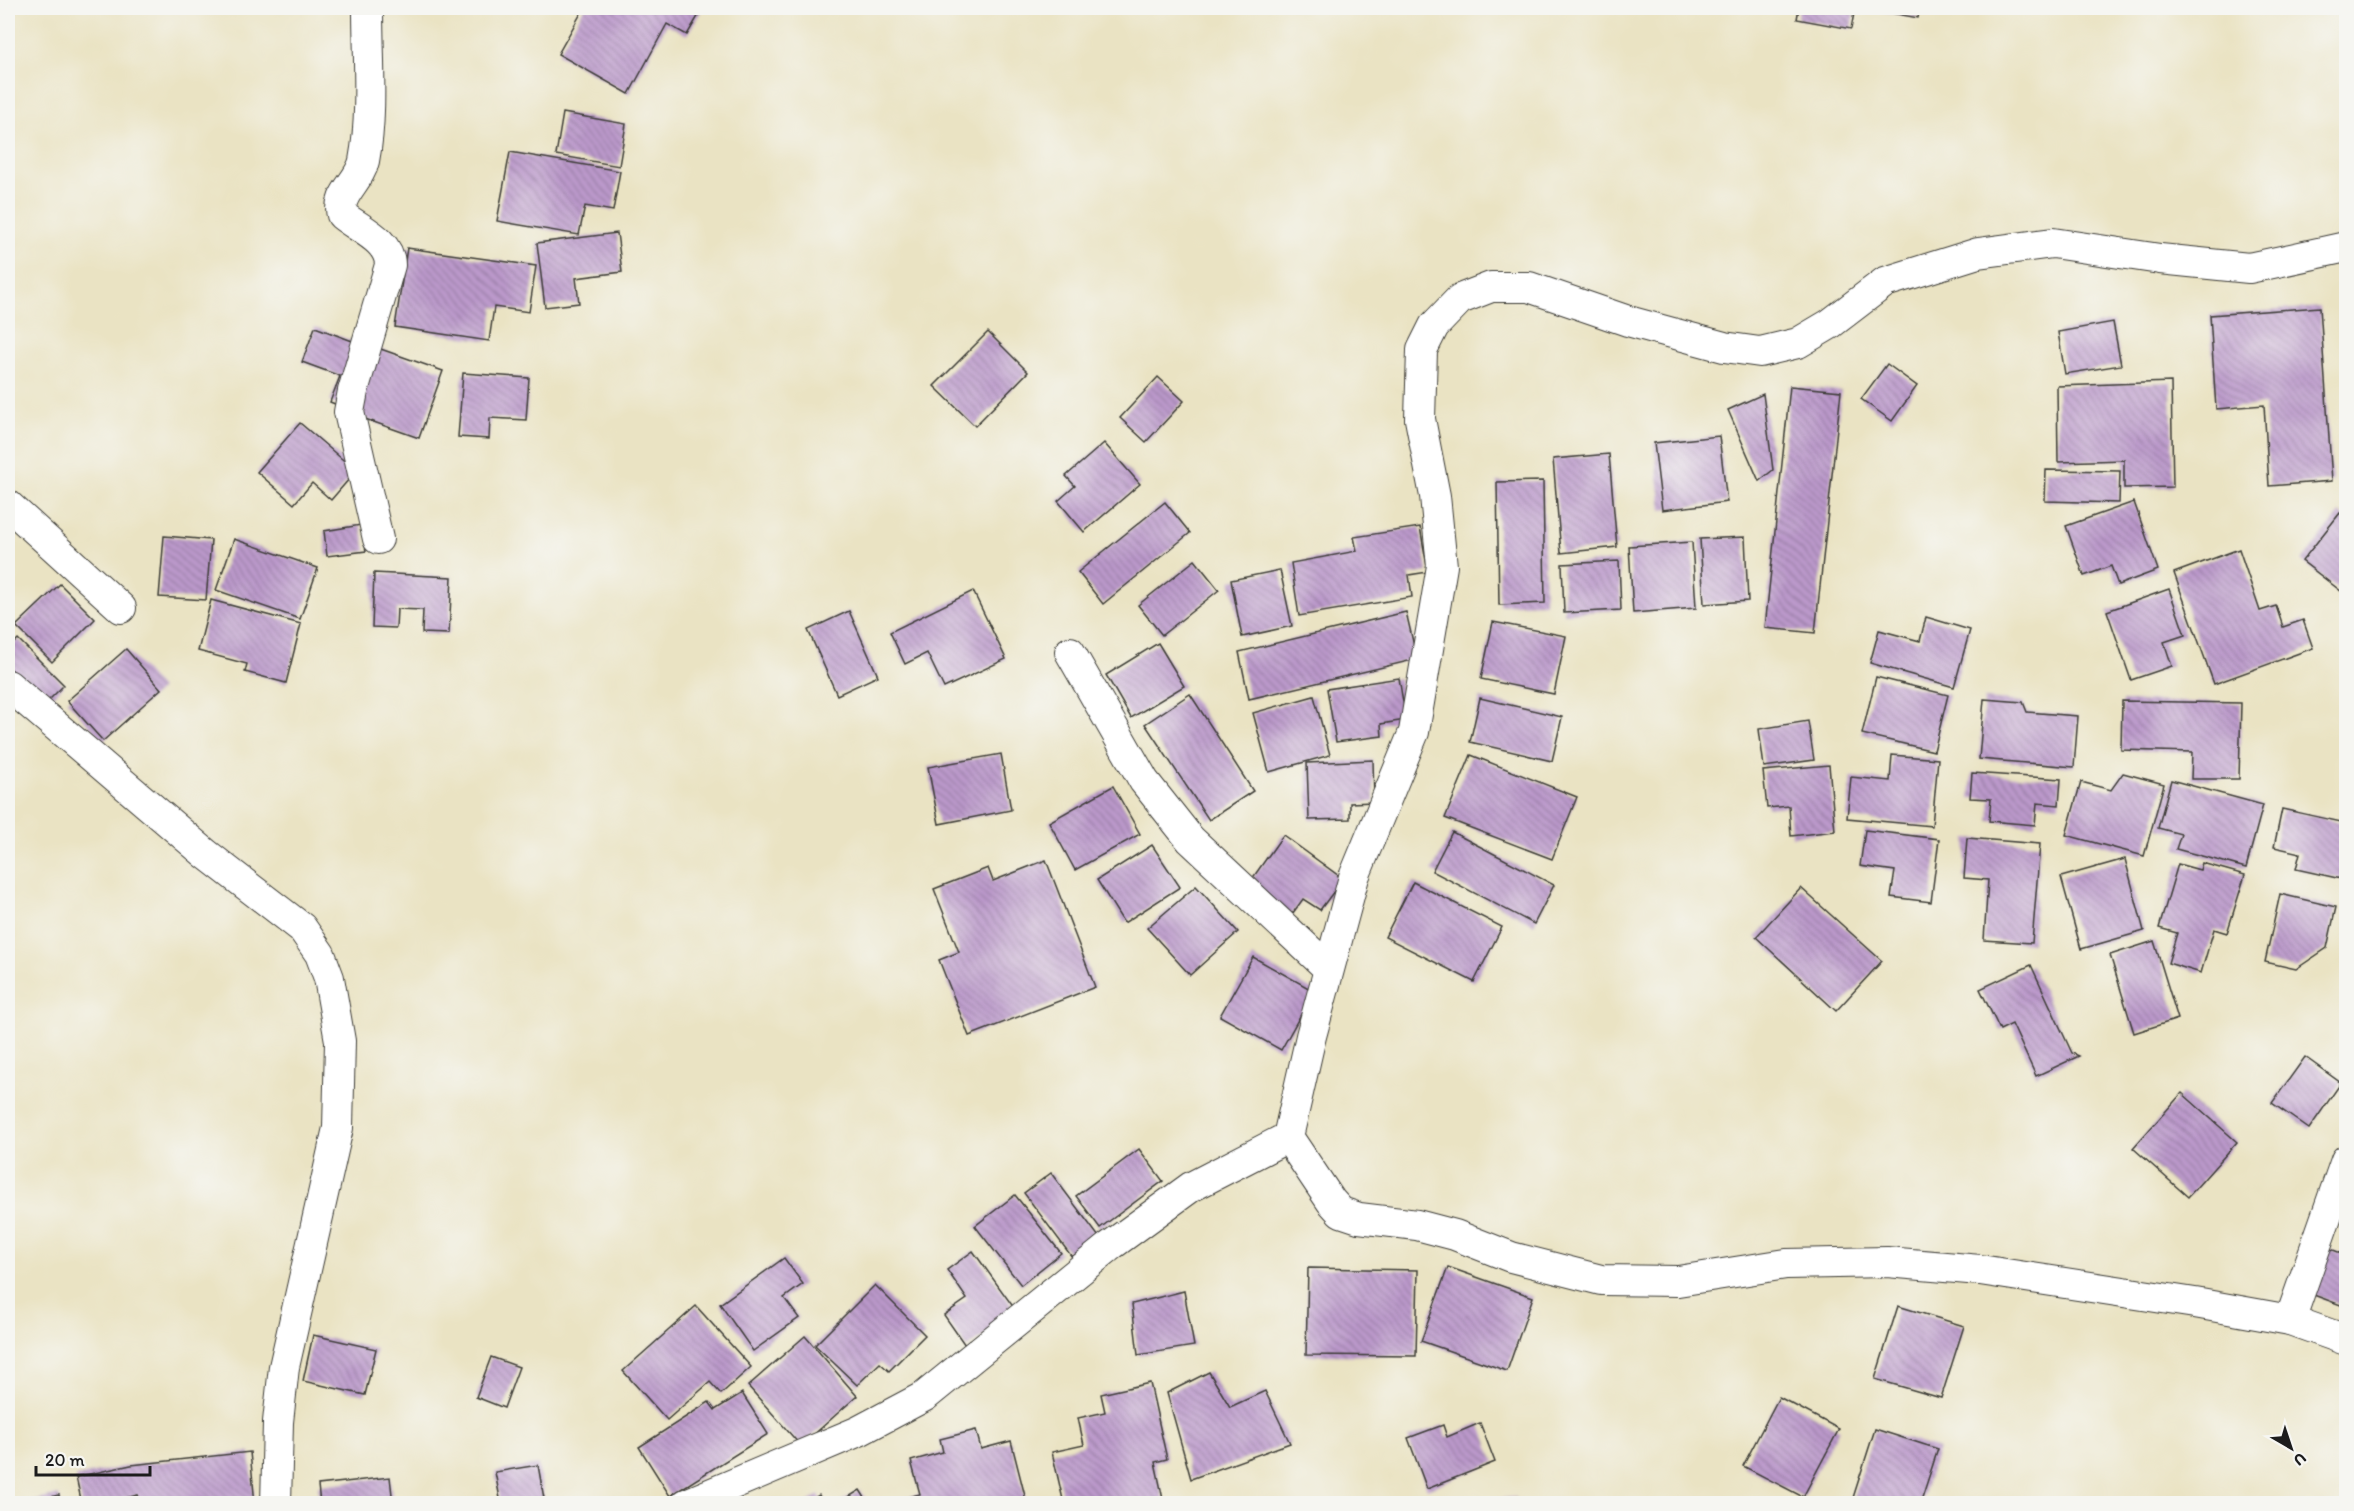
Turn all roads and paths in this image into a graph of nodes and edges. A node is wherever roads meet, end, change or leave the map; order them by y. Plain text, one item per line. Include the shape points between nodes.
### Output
1 (368, 8) edge
2 (2346, 247) edge
3 (8, 505) edge
4 (378, 539) dead end
5 (121, 608) dead end
6 (1070, 652) dead end
7 (8, 685) edge
8 (1328, 968) junction
9 (1288, 1137) junction
10 (2346, 1160) edge
11 (2290, 1320) junction
12 (2346, 1340) edge
13 (276, 1503) edge
14 (686, 1503) edge

1 - 4 street via 366,144 360,174 340,208 342,215 380,243 390,256 349,412
2 - 8 street via 2249,268 2053,243 1978,253 1885,282 1798,344 1760,352 1724,347 1628,321 1529,287 1491,287 1460,299 1434,327 1422,350 1420,419 1435,496 1442,566 1414,732 1354,877
3 - 5 street
6 - 8 street via 1144,781 1190,839
7 - 13 street via 206,854 302,928 320,954 329,978 340,1041 338,1128 284,1367
8 - 9 street
9 - 11 street via 1341,1212 1417,1225 1511,1257 1600,1280 1678,1281 1786,1264 1887,1262 1980,1270
9 - 14 street via 1191,1187 1110,1246 925,1396 859,1431
10 - 11 street
11 - 12 street

